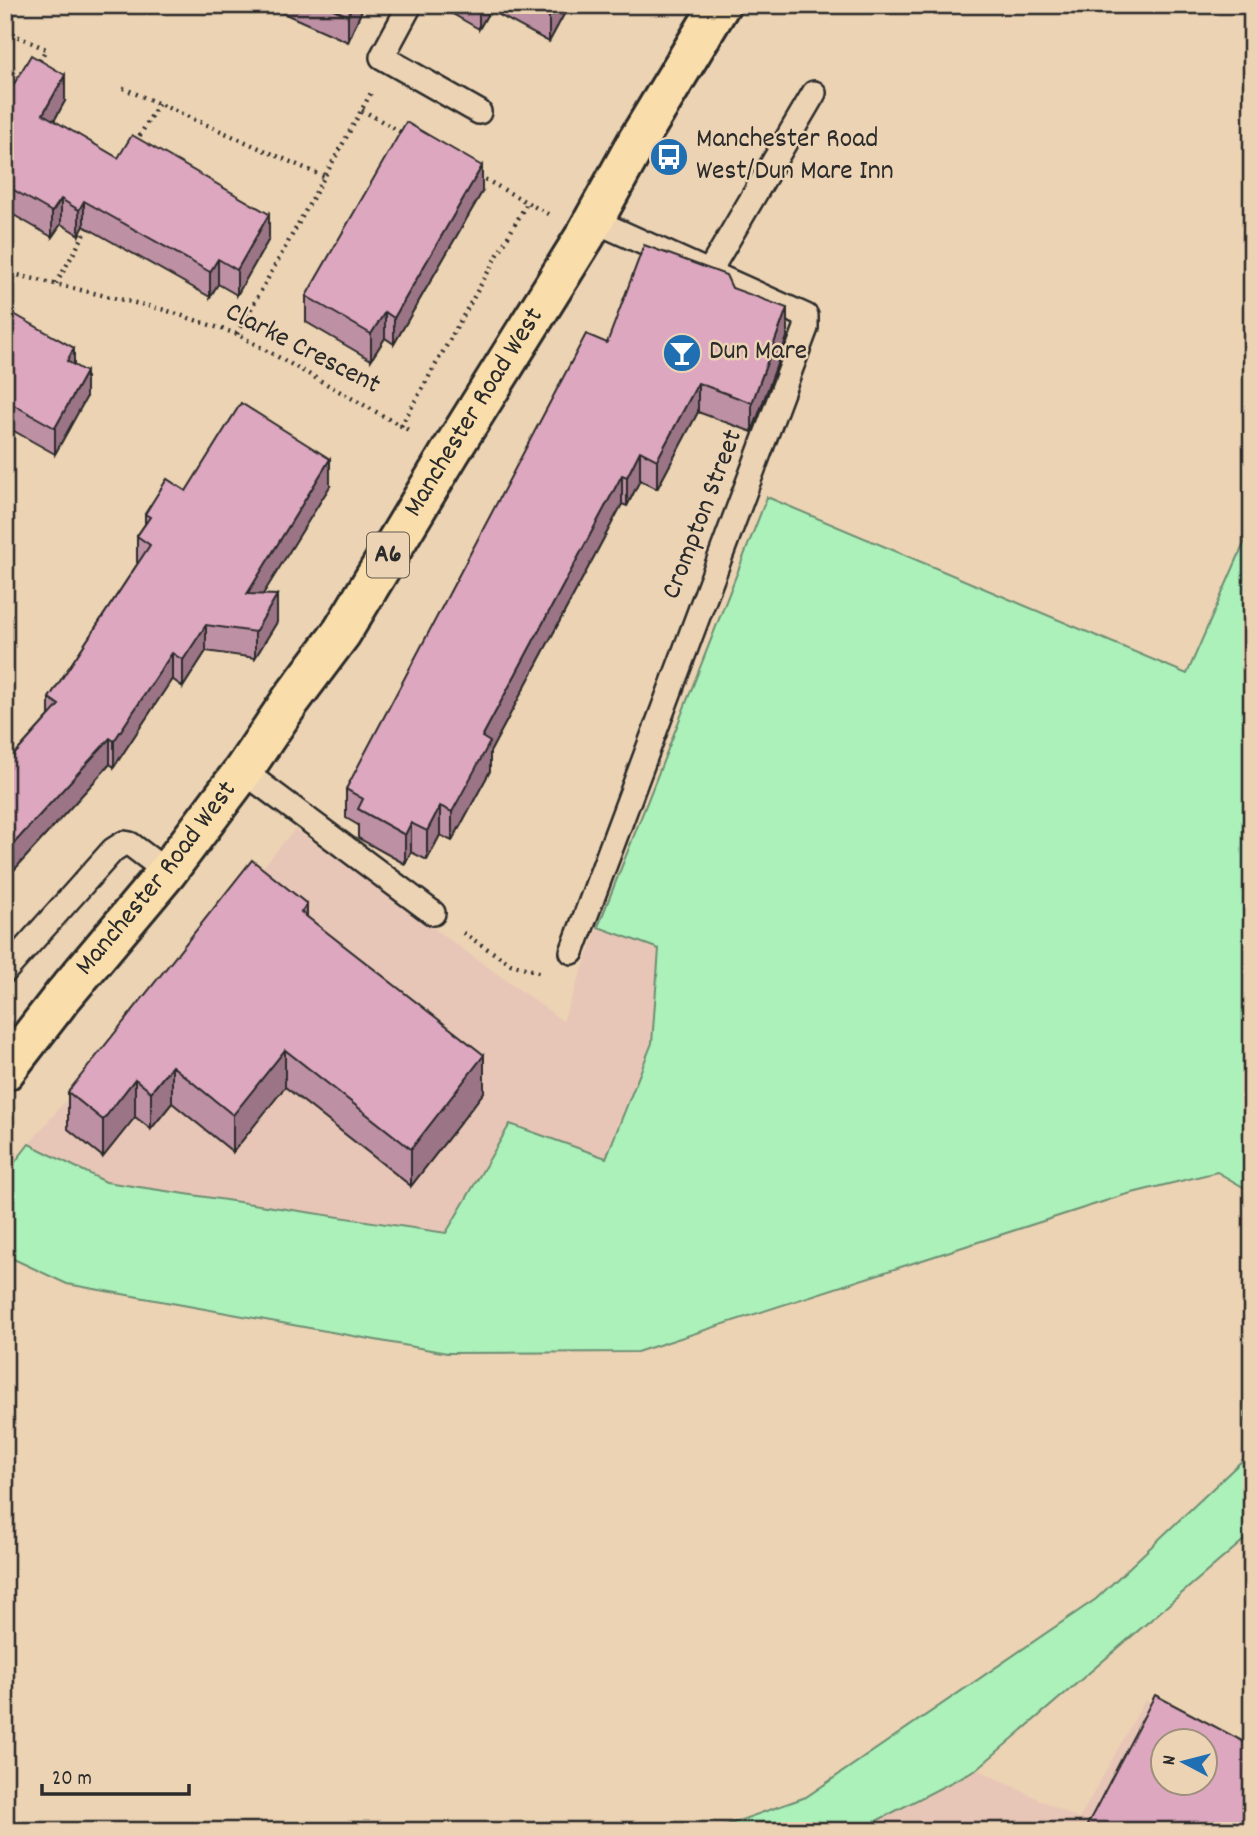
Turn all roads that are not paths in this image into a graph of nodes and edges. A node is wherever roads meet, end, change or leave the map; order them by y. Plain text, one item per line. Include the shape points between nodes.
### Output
1 (410, 5) edge
2 (720, 5) edge
3 (814, 93) dead end
4 (479, 112) dead end
5 (589, 228) junction
6 (709, 272) junction
7 (243, 771) junction
8 (167, 872) junction
9 (433, 913) road end
10 (572, 952) road end
11 (5, 971) edge
12 (5, 1071) edge

1 - 4 lane via 382,57
2 - 5 main road, Manchester Road West / A6
3 - 6 lane
5 - 6 lane, Crompton Street
5 - 7 main road, Manchester Road West / A6 via 342,632
6 - 10 lane, Crompton Street via 806,316 806,328
7 - 8 main road, Manchester Road West / A6
7 - 9 lane
8 - 11 lane via 124,843
8 - 12 main road, Manchester Road West / A6

